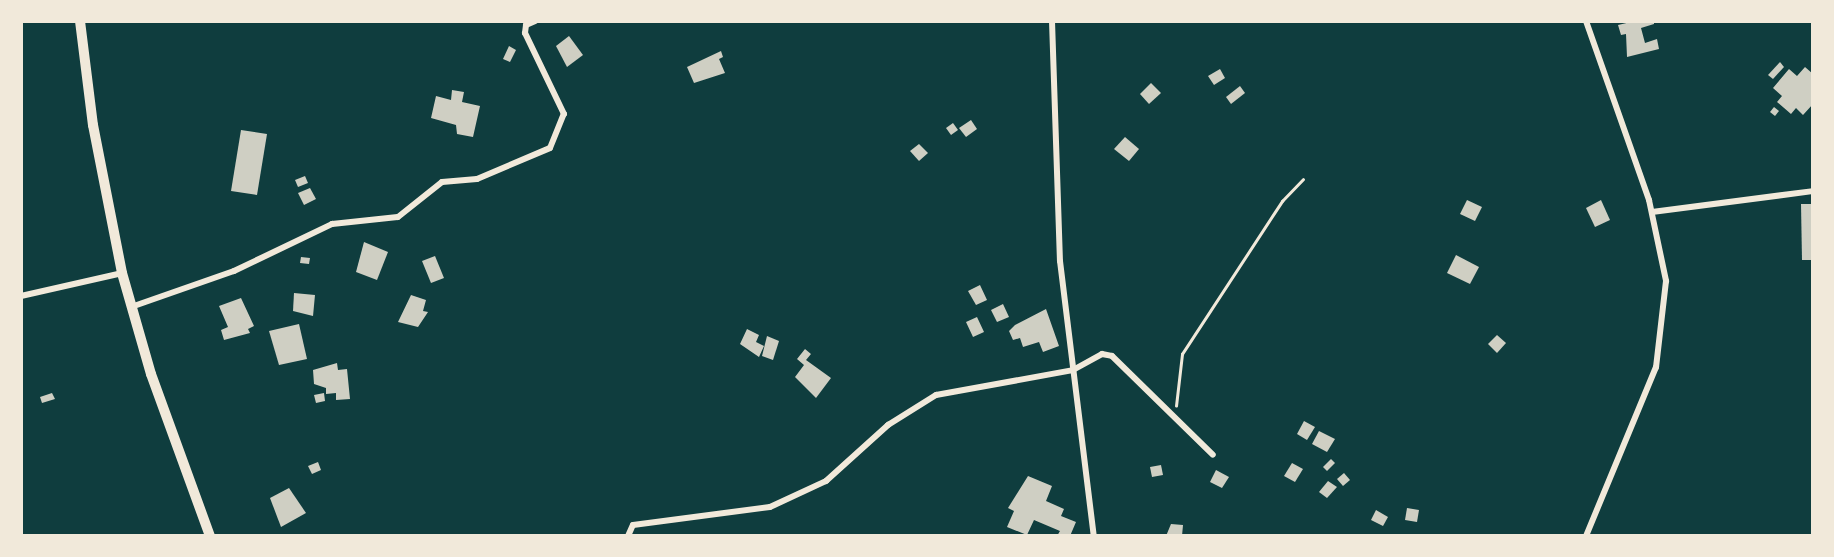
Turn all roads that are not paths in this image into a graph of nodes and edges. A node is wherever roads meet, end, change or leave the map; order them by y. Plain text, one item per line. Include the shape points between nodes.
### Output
1 (80, 21) edge
2 (535, 21) edge
3 (1052, 21) edge
4 (1586, 21) edge
5 (1813, 191) edge
6 (1652, 212) junction
7 (122, 274) junction
8 (21, 296) edge
9 (131, 307) junction
10 (1073, 370) junction
11 (1213, 455) dead end
12 (210, 536) edge
13 (628, 536) edge
14 (1094, 536) edge
15 (1586, 536) edge

1 - 7 highway via 93,125
2 - 9 street via 526,25 525,33 564,114 550,148 477,179 442,182 398,217 332,224 234,271
3 - 10 street via 1060,261
4 - 6 street
5 - 6 street
6 - 15 street via 1665,281 1656,367
7 - 8 street
7 - 9 highway
9 - 12 highway
10 - 11 street via 1102,355 1112,356
10 - 13 street via 936,395 888,425 818,486 770,507 633,525
10 - 14 street

